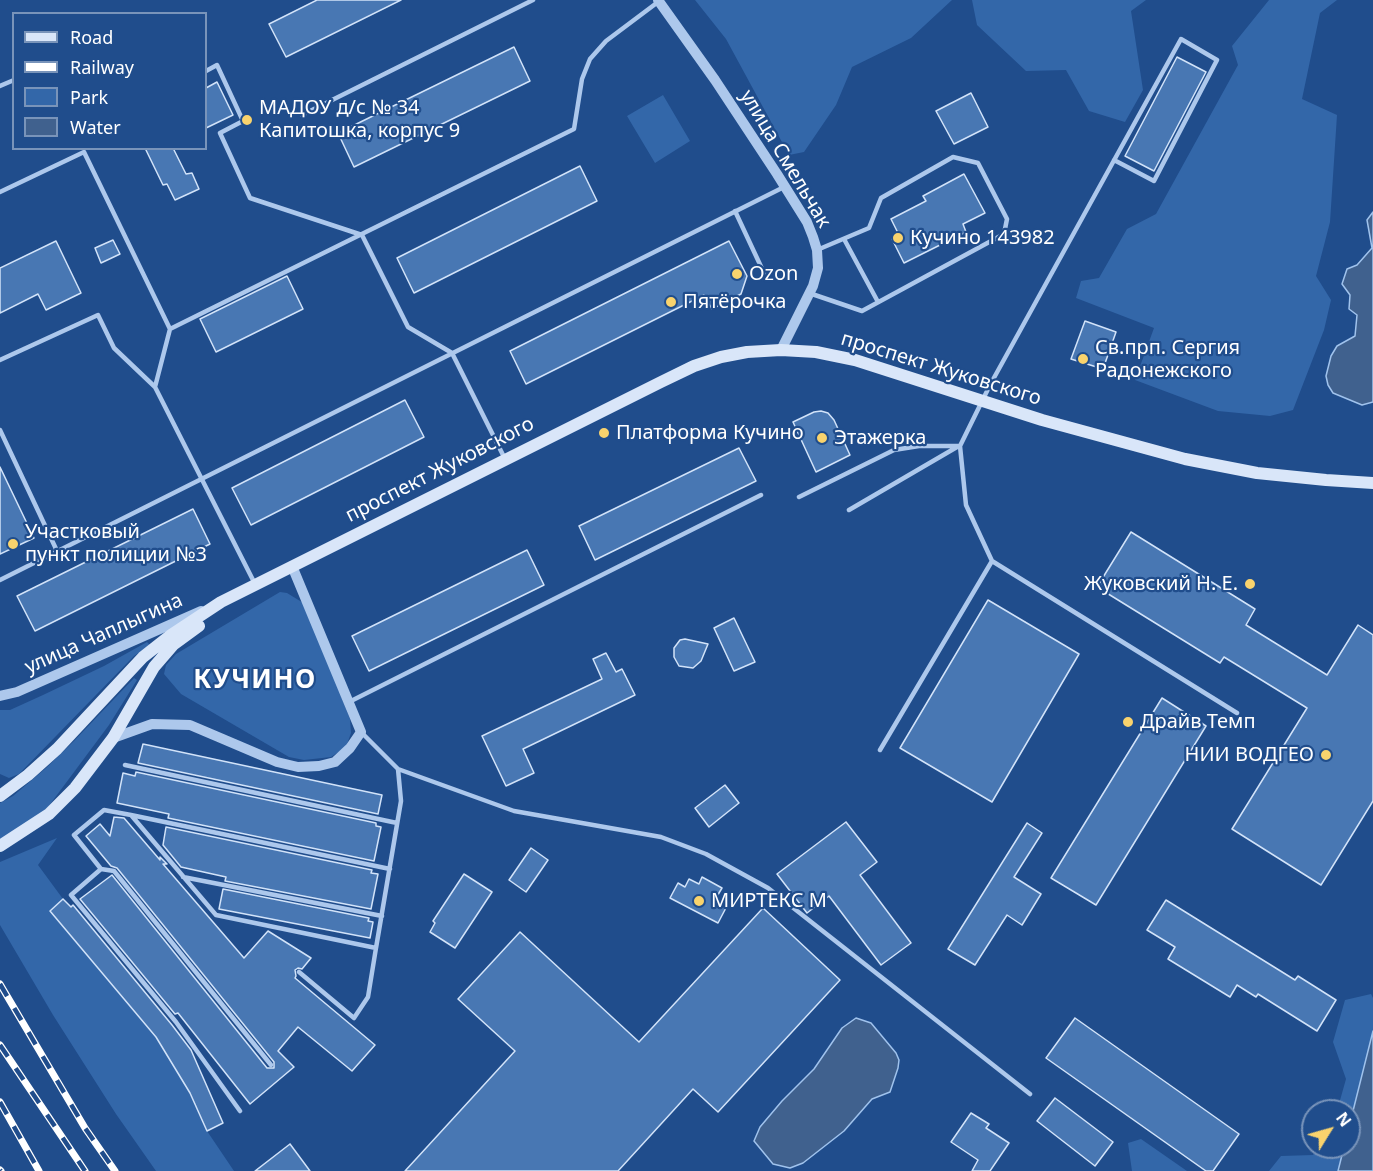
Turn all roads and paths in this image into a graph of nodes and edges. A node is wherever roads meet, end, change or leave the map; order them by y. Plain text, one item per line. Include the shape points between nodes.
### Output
1 (533, 0) edge
2 (658, 1) edge
3 (207, 70) edge
4 (302, 115) dead end
5 (1114, 160) junction
6 (785, 186) junction
7 (0, 192) edge
8 (735, 211) junction
9 (362, 235) junction
10 (844, 239) junction
11 (817, 250) junction
12 (765, 273) dead end
13 (809, 293) junction
14 (878, 302) junction
15 (170, 329) junction
16 (781, 350) junction
17 (452, 353) junction
18 (0, 360) edge
19 (155, 387) junction
20 (982, 401) junction
21 (0, 430) edge
22 (960, 446) junction
23 (505, 459) junction
24 (201, 479) junction
25 (1373, 483) edge
26 (761, 495) dead end
27 (799, 496) dead end
28 (849, 510) dead end
29 (57, 551) junction
30 (992, 561) junction
31 (292, 566) junction
32 (0, 580) edge
33 (256, 585) junction
34 (221, 602) junction
35 (0, 696) edge
36 (349, 702) junction
37 (1237, 713) dead end
38 (361, 732) junction
39 (112, 738) junction
40 (880, 750) dead end
41 (125, 765) dead end
42 (398, 769) junction
43 (0, 795) edge
44 (131, 815) junction
45 (397, 823) junction
46 (0, 846) edge
47 (102, 869) junction
48 (390, 869) junction
49 (183, 877) junction
50 (382, 916) junction
51 (376, 948) junction
52 (299, 972) dead end
53 (271, 1065) dead end
54 (1029, 1094) dead end
55 (240, 1111) dead end

1 - 4 lane
2 - 6 street, улица Смельчак
2 - 9 lane via 606,41 590,59 582,79 574,129
3 - 9 lane via 217,65 243,121 220,133 250,198
5 - 5 lane via 1180,39 1217,60 1154,181
5 - 20 lane
6 - 8 lane
6 - 11 street, улица Смельчак via 807,222
7 - 15 lane via 84,152
8 - 12 lane
8 - 17 lane
9 - 15 lane
9 - 17 lane via 408,327
10 - 11 lane
10 - 14 lane
10 - 14 lane via 869,228 881,198 953,158 978,163 1007,219 1004,234
11 - 13 street, улица Смельчак via 818,268
13 - 14 lane via 862,311
13 - 16 street, улица Смельчак
15 - 19 lane
16 - 20 main road, проспект Жуковского via 855,360
16 - 23 main road, проспект Жуковского via 747,352 694,366
17 - 23 lane
17 - 24 lane
18 - 19 lane via 98,315 114,348
19 - 24 lane
20 - 22 lane
20 - 25 main road, проспект Жуковского via 1185,459 1257,473
21 - 29 lane
22 - 27 lane via 894,450
22 - 28 lane
22 - 30 lane via 966,505
23 - 31 main road, проспект Жуковского
24 - 29 lane
24 - 33 lane
26 - 36 lane
29 - 32 lane
30 - 37 lane
30 - 40 lane
31 - 33 main road, проспект Жуковского
31 - 36 street
33 - 34 main road, проспект Жуковского
33 - 39 main road, проспект Жуковского via 163,656
34 - 35 street, улица Чаплыгина
34 - 43 main road, проспект Жуковского via 143,657 57,749
36 - 38 street
38 - 39 street via 335,762 298,767 190,725 152,723
38 - 42 lane
39 - 46 main road, проспект Жуковского via 62,802
41 - 45 lane
42 - 45 lane via 401,801
42 - 54 lane via 514,811 661,837 706,854 768,888
44 - 47 lane via 104,810 74,835
44 - 48 lane
44 - 49 lane
45 - 48 lane
47 - 53 lane via 114,871
47 - 55 lane via 71,894 176,1022
48 - 50 lane
49 - 50 lane
49 - 51 lane via 216,915
50 - 51 lane
51 - 52 lane via 368,997 354,1018

